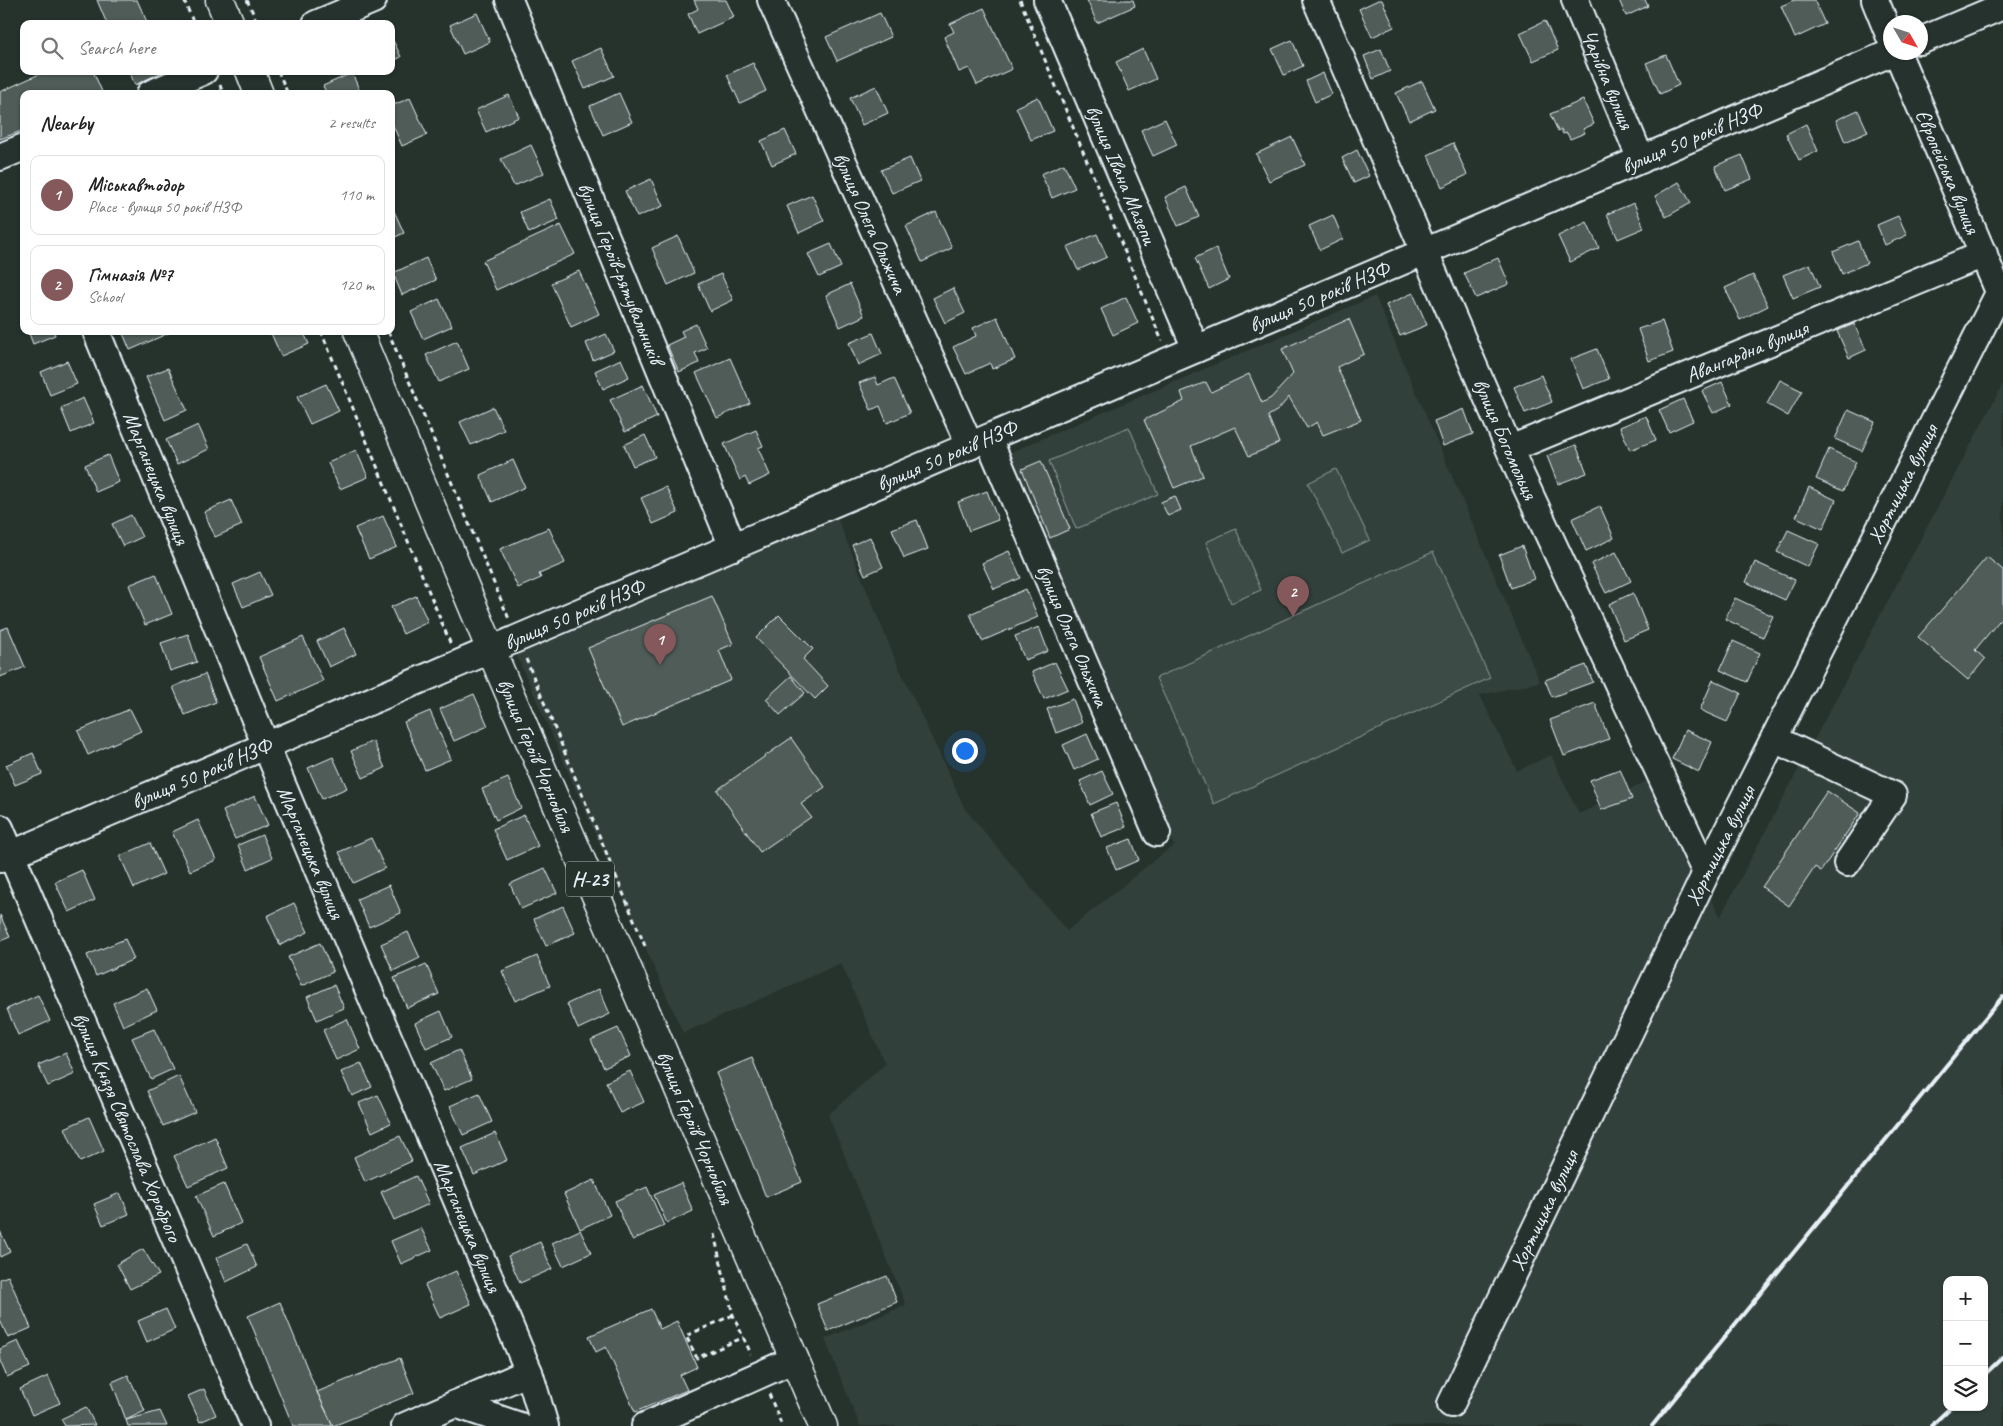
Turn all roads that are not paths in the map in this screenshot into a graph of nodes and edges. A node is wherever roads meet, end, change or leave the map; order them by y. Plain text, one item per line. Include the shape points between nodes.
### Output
1 (220, 0) edge
2 (373, 0) edge
3 (509, 0) edge
4 (770, 0) edge
5 (1047, 0) edge
6 (1316, 0) edge
7 (1575, 0) edge
8 (1875, 0) edge
9 (2003, 6) edge
10 (228, 20) edge
11 (326, 20) edge
12 (1883, 20) edge
13 (1928, 38) edge
14 (1883, 56) edge
15 (1900, 60) edge
16 (195, 75) edge
17 (252, 75) edge
18 (159, 90) edge
19 (258, 90) edge
20 (1641, 160) junction
21 (1424, 252) junction
22 (1984, 254) junction
23 (2002, 294) edge
24 (98, 335) edge
25 (360, 335) edge
26 (1196, 350) junction
27 (979, 442) junction
28 (1510, 449) junction
29 (733, 547) junction
30 (491, 650) junction
31 (1774, 739) junction
32 (266, 746) junction
33 (0, 828) edge
34 (1156, 833) dead end
35 (6, 857) edge
36 (1847, 863) dead end
37 (1706, 873) junction
38 (795, 1359) junction
39 (529, 1372) junction
40 (455, 1404) junction
41 (1451, 1404) dead end
42 (255, 1426) edge
43 (405, 1426) edge
44 (520, 1426) edge
45 (545, 1426) edge
46 (645, 1426) edge
47 (823, 1426) edge

1 - 10 main road
2 - 11 street
3 - 29 street, вулиця Героїв-рятувальників
4 - 27 street, вулиця Олега Ольжича
5 - 26 street, вулиця Івана Мазепи
6 - 21 street, вулиця Богомольця
7 - 20 street, Чарівна вулиця
8 - 12 street
9 - 13 street
14 - 20 street, вулиця 50 років НЗФ
15 - 22 street, Європейська вулиця
16 - 18 street
17 - 19 main road
20 - 21 street, вулиця 50 років НЗФ
21 - 26 street, вулиця 50 років НЗФ
21 - 28 street, вулиця Богомольця
22 - 23 street, Європейська вулиця
22 - 28 street, Авангардна вулиця
23 - 31 street, Хортицька вулиця
24 - 32 street, Марганецька вулиця
25 - 30 main road, вулиця Героїв Чорнобиля / Н-23
26 - 27 street, вулиця 50 років НЗФ
27 - 29 street, вулиця 50 років НЗФ
27 - 34 street, вулиця Олега Ольжича
28 - 37 street, вулиця Богомольця
29 - 30 street, вулиця 50 років НЗФ
30 - 32 street, вулиця 50 років НЗФ
30 - 38 main road, вулиця Героїв Чорнобиля / Н-23
31 - 36 street via 1893,795
31 - 37 street, Хортицька вулиця
32 - 35 street, вулиця 50 років НЗФ
32 - 39 street, Марганецька вулиця
33 - 35 street, вулиця Князя Святослава Хороброго
35 - 42 street, вулиця Князя Святослава Хороброго
37 - 41 street, Хортицька вулиця
38 - 46 street
38 - 47 main road, вулиця Героїв Чорнобиля / Н-23
39 - 40 street
39 - 45 street, Марганецька вулиця
40 - 43 street
40 - 44 street

